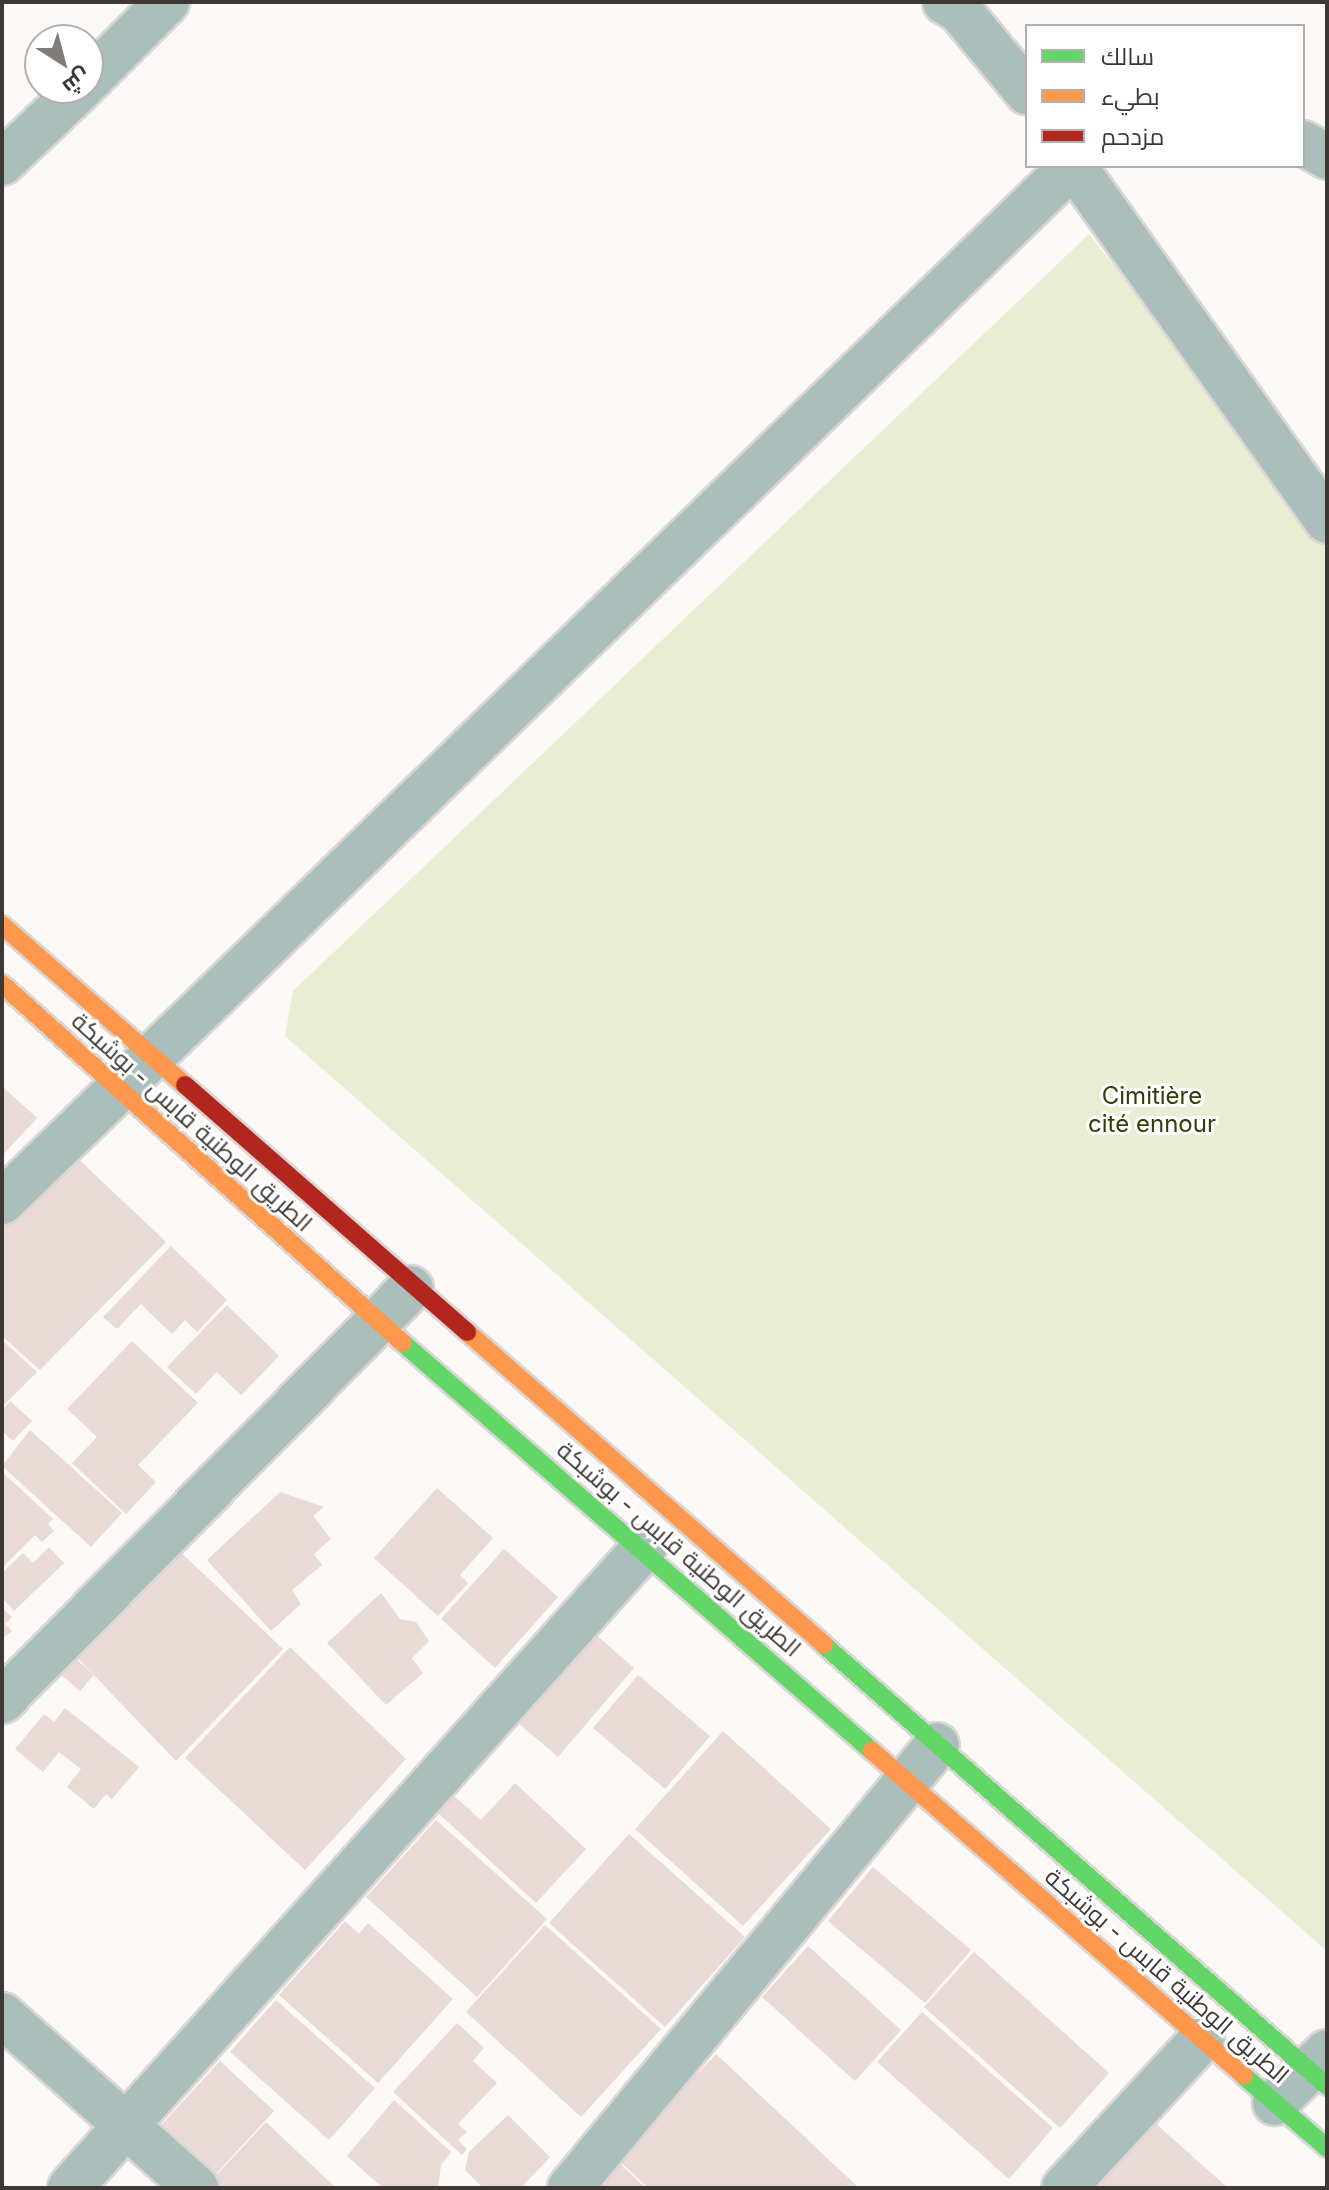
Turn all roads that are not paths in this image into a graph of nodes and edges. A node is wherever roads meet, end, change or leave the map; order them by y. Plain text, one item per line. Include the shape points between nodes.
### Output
1 (167, 2) edge
2 (945, 2) edge
3 (104, 65) edge
4 (1025, 90) edge
5 (64, 104) edge
6 (1305, 144) edge
7 (1327, 157) edge
8 (2, 163) edge
9 (1071, 168) edge
10 (1074, 168) edge
11 (1327, 521) edge
12 (2, 925) edge
13 (2, 984) edge
14 (150, 1057) junction
15 (120, 1089) junction
16 (2, 1202) edge
17 (411, 1288) junction
18 (381, 1324) junction
19 (644, 1548) junction
20 (2, 1701) edge
21 (937, 1745) junction
22 (906, 1779) junction
23 (2, 2015) edge
24 (1202, 2039) junction
25 (1321, 2069) edge
26 (1275, 2103) junction
27 (125, 2120) junction
28 (1327, 2148) edge
29 (70, 2188) edge
30 (196, 2188) edge
31 (570, 2188) edge
32 (1064, 2188) edge

1 - 3 street
2 - 4 street via 959,10
5 - 8 street
6 - 7 street
9 - 14 street
10 - 11 street
12 - 14 main road, الطريق الوطنية قابس - بوشبكة
13 - 15 main road, الطريق الوطنية قابس - بوشبكة
14 - 15 street
14 - 17 main road, الطريق الوطنية قابس - بوشبكة
15 - 16 street
15 - 18 main road, الطريق الوطنية قابس - بوشبكة
17 - 18 street
17 - 21 main road, الطريق الوطنية قابس - بوشبكة
18 - 19 main road, الطريق الوطنية قابس - بوشبكة
18 - 20 street via 90,1607
19 - 22 main road, الطريق الوطنية قابس - بوشبكة
19 - 27 street
21 - 22 street
21 - 25 main road, الطريق الوطنية قابس - بوشبكة
22 - 24 main road, الطريق الوطنية قابس - بوشبكة
22 - 31 street
23 - 27 street
24 - 26 main road, الطريق الوطنية قابس - بوشبكة
24 - 32 street
25 - 26 street
26 - 28 main road, الطريق الوطنية قابس - بوشبكة
27 - 29 street
27 - 30 street

